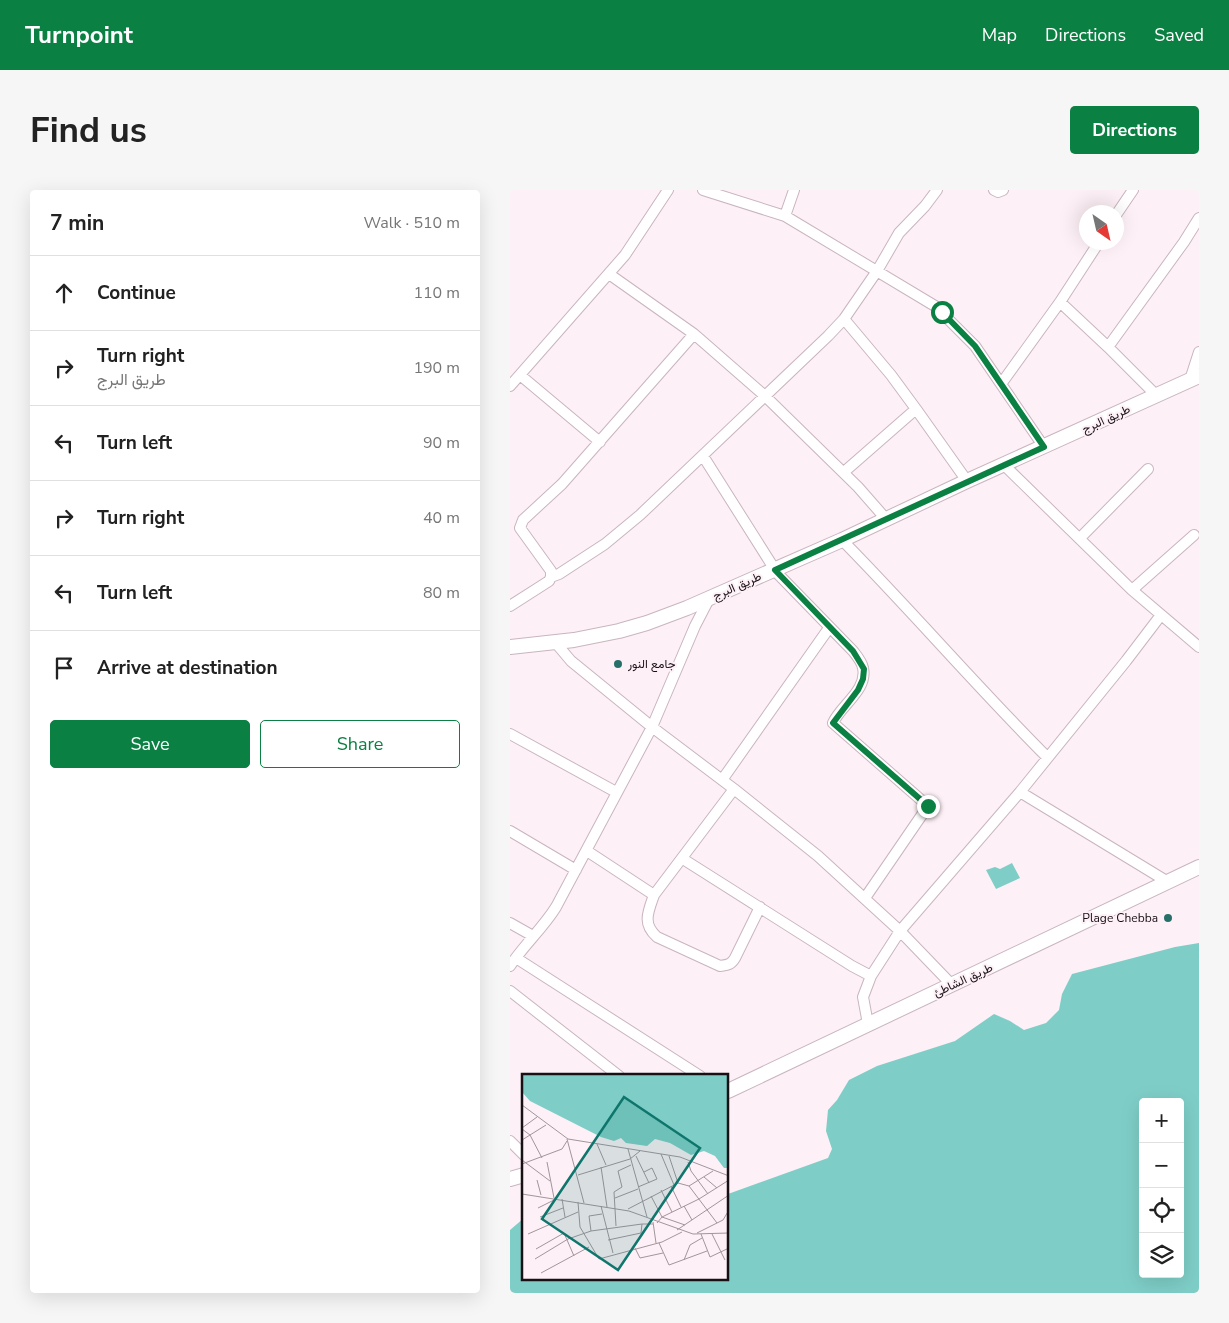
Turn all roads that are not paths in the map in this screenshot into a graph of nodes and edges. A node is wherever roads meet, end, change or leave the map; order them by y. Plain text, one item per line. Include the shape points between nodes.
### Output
1 (668, 190) edge
2 (703, 190) edge
3 (794, 190) edge
4 (937, 190) edge
5 (994, 190) edge
6 (1003, 190) edge
7 (1133, 190) edge
8 (1123, 205) edge
9 (785, 216) junction
10 (1199, 218) edge
11 (1094, 250) edge
12 (877, 271) junction
13 (609, 274) junction
14 (1060, 302) junction
15 (844, 319) junction
16 (694, 334) junction
17 (1108, 346) junction
18 (1199, 352) edge
19 (520, 375) junction
20 (1195, 378) edge
21 (1000, 384) junction
22 (510, 386) edge
23 (766, 396) junction
24 (1156, 396) junction
25 (916, 409) junction
26 (600, 442) junction
27 (1044, 447) junction
28 (703, 456) junction
29 (1004, 465) junction
30 (1148, 469) dead end
31 (844, 472) junction
32 (967, 481) junction
33 (886, 519) junction
34 (1194, 535) dead end
35 (1080, 538) junction
36 (842, 540) junction
37 (775, 570) junction
38 (551, 577) junction
39 (1132, 590) junction
40 (709, 599) junction
41 (510, 606) edge
42 (1160, 615) junction
43 (829, 628) junction
44 (555, 642) junction
45 (510, 647) edge
46 (1199, 647) edge
47 (652, 727) junction
48 (510, 734) edge
49 (1047, 757) junction
50 (722, 780) junction
51 (734, 790) junction
52 (616, 792) junction
53 (1020, 792) junction
54 (510, 831) edge
55 (586, 851) junction
56 (683, 859) junction
57 (1199, 867) edge
58 (576, 870) junction
59 (1168, 882) junction
60 (654, 895) junction
61 (865, 898) junction
62 (760, 907) junction
63 (510, 923) edge
64 (900, 931) junction
65 (533, 936) junction
66 (513, 962) edge
67 (871, 976) junction
68 (952, 985) junction
69 (510, 991) edge
70 (868, 1024) junction
71 (616, 1074) edge
72 (697, 1074) edge
73 (729, 1091) edge
74 (510, 1140) edge
75 (522, 1153) edge

1 - 13 street
2 - 9 street
3 - 9 street
4 - 12 street via 899,234
5 - 6 street
7 - 8 street
9 - 12 street
10 - 17 street
11 - 14 street
12 - 15 street
12 - 21 street via 942,312 975,346
13 - 16 street
13 - 19 street
14 - 17 street
14 - 21 street
15 - 23 street
15 - 25 street
16 - 23 street
16 - 26 street
17 - 24 street
18 - 20 street
19 - 22 street
19 - 26 street
20 - 24 street, طريق البرج
21 - 27 street
23 - 28 street
23 - 31 street
24 - 27 street, طريق البرج
25 - 31 street
25 - 32 street
26 - 38 street via 521,524 520,528 551,571
27 - 29 street, طريق البرج
28 - 37 street
28 - 38 street via 604,544
29 - 32 street, طريق البرج
29 - 35 street
30 - 35 street
31 - 33 street
32 - 33 street, طريق البرج
33 - 36 street, طريق البرج
34 - 39 street
35 - 39 street
36 - 37 street, طريق البرج
36 - 49 street
37 - 40 street, طريق البرج
37 - 43 street
38 - 41 street
39 - 42 street
40 - 44 street, طريق البرج via 619,631
40 - 47 street
42 - 46 street
42 - 49 street
43 - 50 street
43 - 61 street via 853,651 864,669 858,690 833,723 928,806
44 - 45 street, طريق البرج
44 - 47 street via 572,661
47 - 50 street
47 - 52 street
48 - 52 street
49 - 53 street
50 - 51 street
51 - 56 street
51 - 61 street via 818,856
52 - 55 street
53 - 59 street
53 - 64 street
54 - 58 street
55 - 58 street
55 - 60 street
56 - 60 street
56 - 62 street
57 - 59 street, طريق الشاطئ
58 - 65 street via 549,918
59 - 68 street, طريق الشاطئ
60 - 62 street via 647,925 650,932 720,966 732,964
61 - 64 street
62 - 67 street
63 - 65 street
64 - 67 street
64 - 68 street
65 - 66 street
66 - 72 street
67 - 70 street via 863,997
68 - 70 street, طريق الشاطئ
69 - 71 street
70 - 73 street, طريق الشاطئ
74 - 75 street

